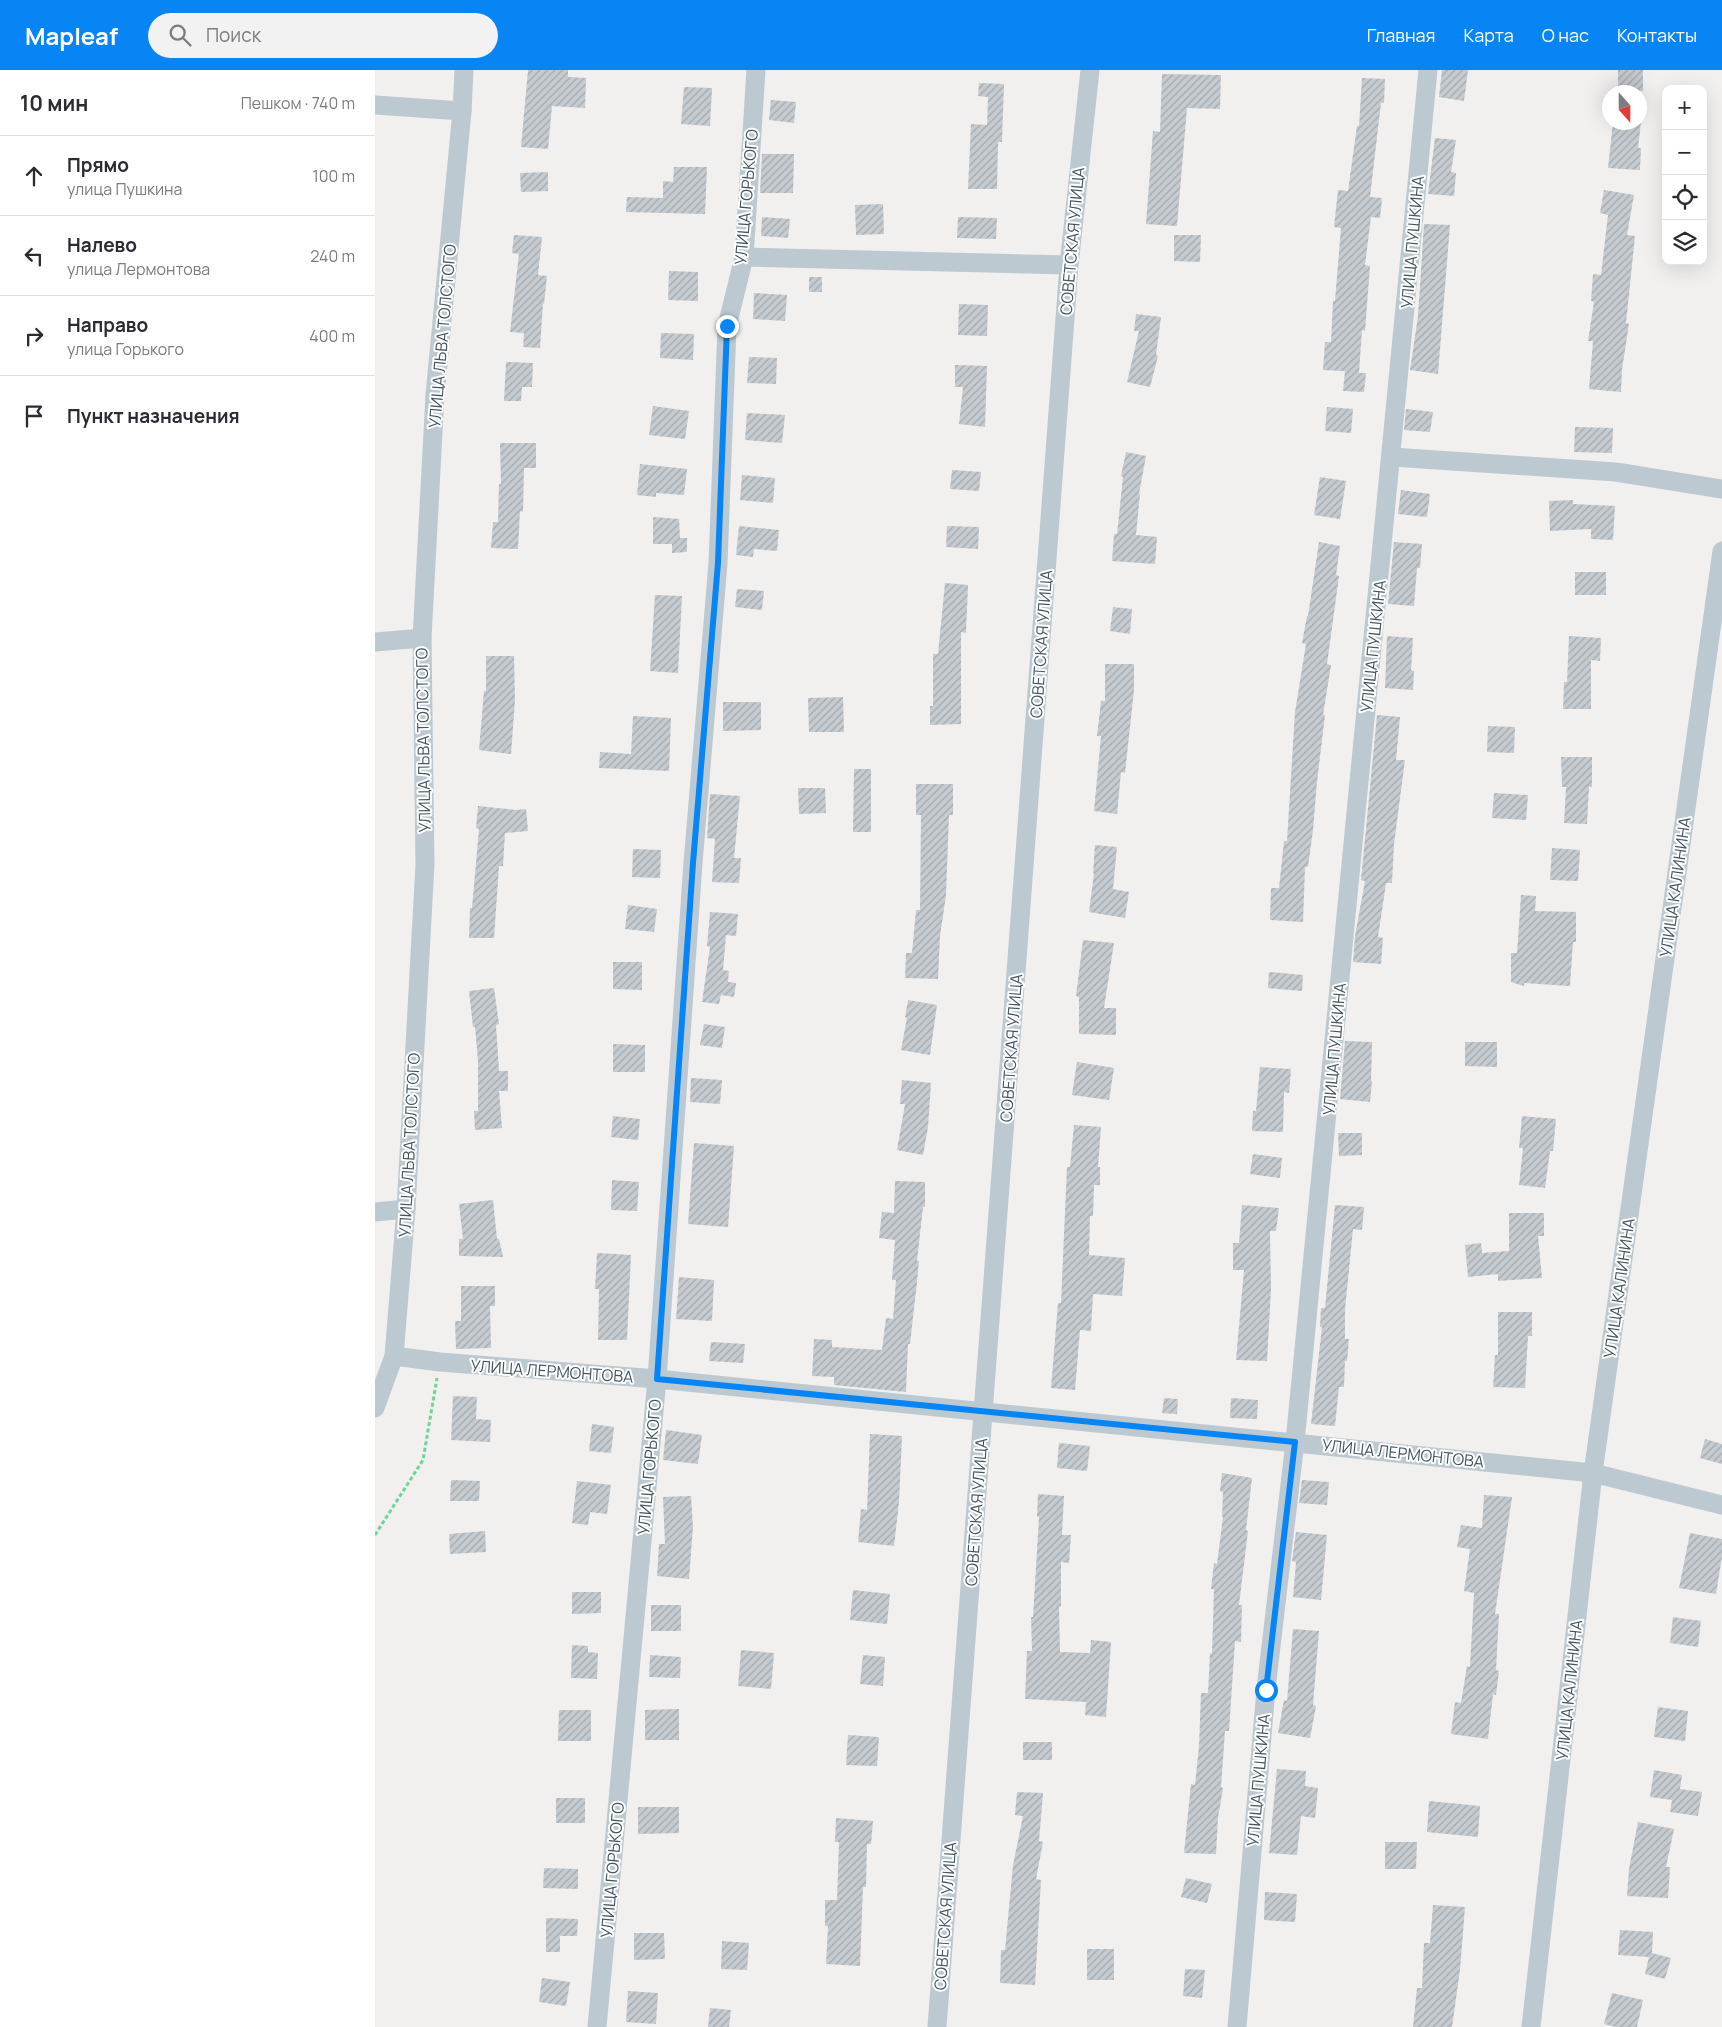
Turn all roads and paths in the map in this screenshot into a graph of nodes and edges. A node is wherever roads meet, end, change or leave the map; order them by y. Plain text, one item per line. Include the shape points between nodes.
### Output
1 (464, 70) edge
2 (756, 70) edge
3 (1090, 70) edge
4 (1429, 70) edge
5 (375, 105) edge
6 (463, 111) junction
7 (744, 256) junction
8 (1069, 265) junction
9 (1392, 457) junction
10 (1722, 489) edge
11 (1722, 550) edge
12 (422, 638) junction
13 (375, 642) edge
14 (406, 1209) junction
15 (375, 1212) edge
16 (394, 1356) junction
17 (440, 1362) junction
18 (657, 1379) junction
19 (375, 1408) edge
20 (983, 1411) junction
21 (1295, 1442) junction
22 (1593, 1473) junction
23 (1722, 1505) edge
24 (375, 1535) edge
25 (597, 2027) edge
26 (937, 2027) edge
27 (1237, 2027) edge
28 (1531, 2027) edge

1 - 6 street, УЛИЦА ЛЬВА ТОЛСТОГО
2 - 7 street, УЛИЦА ГОРЬКОГО
3 - 8 street, СОВЕТСКАЯ УЛИЦА
4 - 9 street, УЛИЦА ПУШКИНА
5 - 6 street
6 - 12 street, УЛИЦА ЛЬВА ТОЛСТОГО via 435,395
7 - 8 street
7 - 18 street, УЛИЦА ГОРЬКОГО via 727,326 718,563 692,873
8 - 20 street, СОВЕТСКАЯ УЛИЦА
9 - 10 street via 1616,472
9 - 21 street, УЛИЦА ПУШКИНА
11 - 22 street, УЛИЦА КАЛИНИНА
12 - 13 street
12 - 14 street, УЛИЦА ЛЬВА ТОЛСТОГО via 425,864
14 - 15 street
14 - 16 street, УЛИЦА ЛЬВА ТОЛСТОГО
16 - 17 street, УЛИЦА ЛЕРМОНТОВА
16 - 19 street, УЛИЦА ЛЬВА ТОЛСТОГО
17 - 18 street, УЛИЦА ЛЕРМОНТОВА
17 - 24 path via 423,1460
18 - 20 street, УЛИЦА ЛЕРМОНТОВА
18 - 25 street, УЛИЦА ГОРЬКОГО
20 - 21 street, УЛИЦА ЛЕРМОНТОВА
20 - 26 street, СОВЕТСКАЯ УЛИЦА
21 - 22 street, УЛИЦА ЛЕРМОНТОВА
21 - 27 street, УЛИЦА ПУШКИНА via 1266,1690
22 - 23 street, УЛИЦА ЛЕРМОНТОВА
22 - 28 street, УЛИЦА КАЛИНИНА

